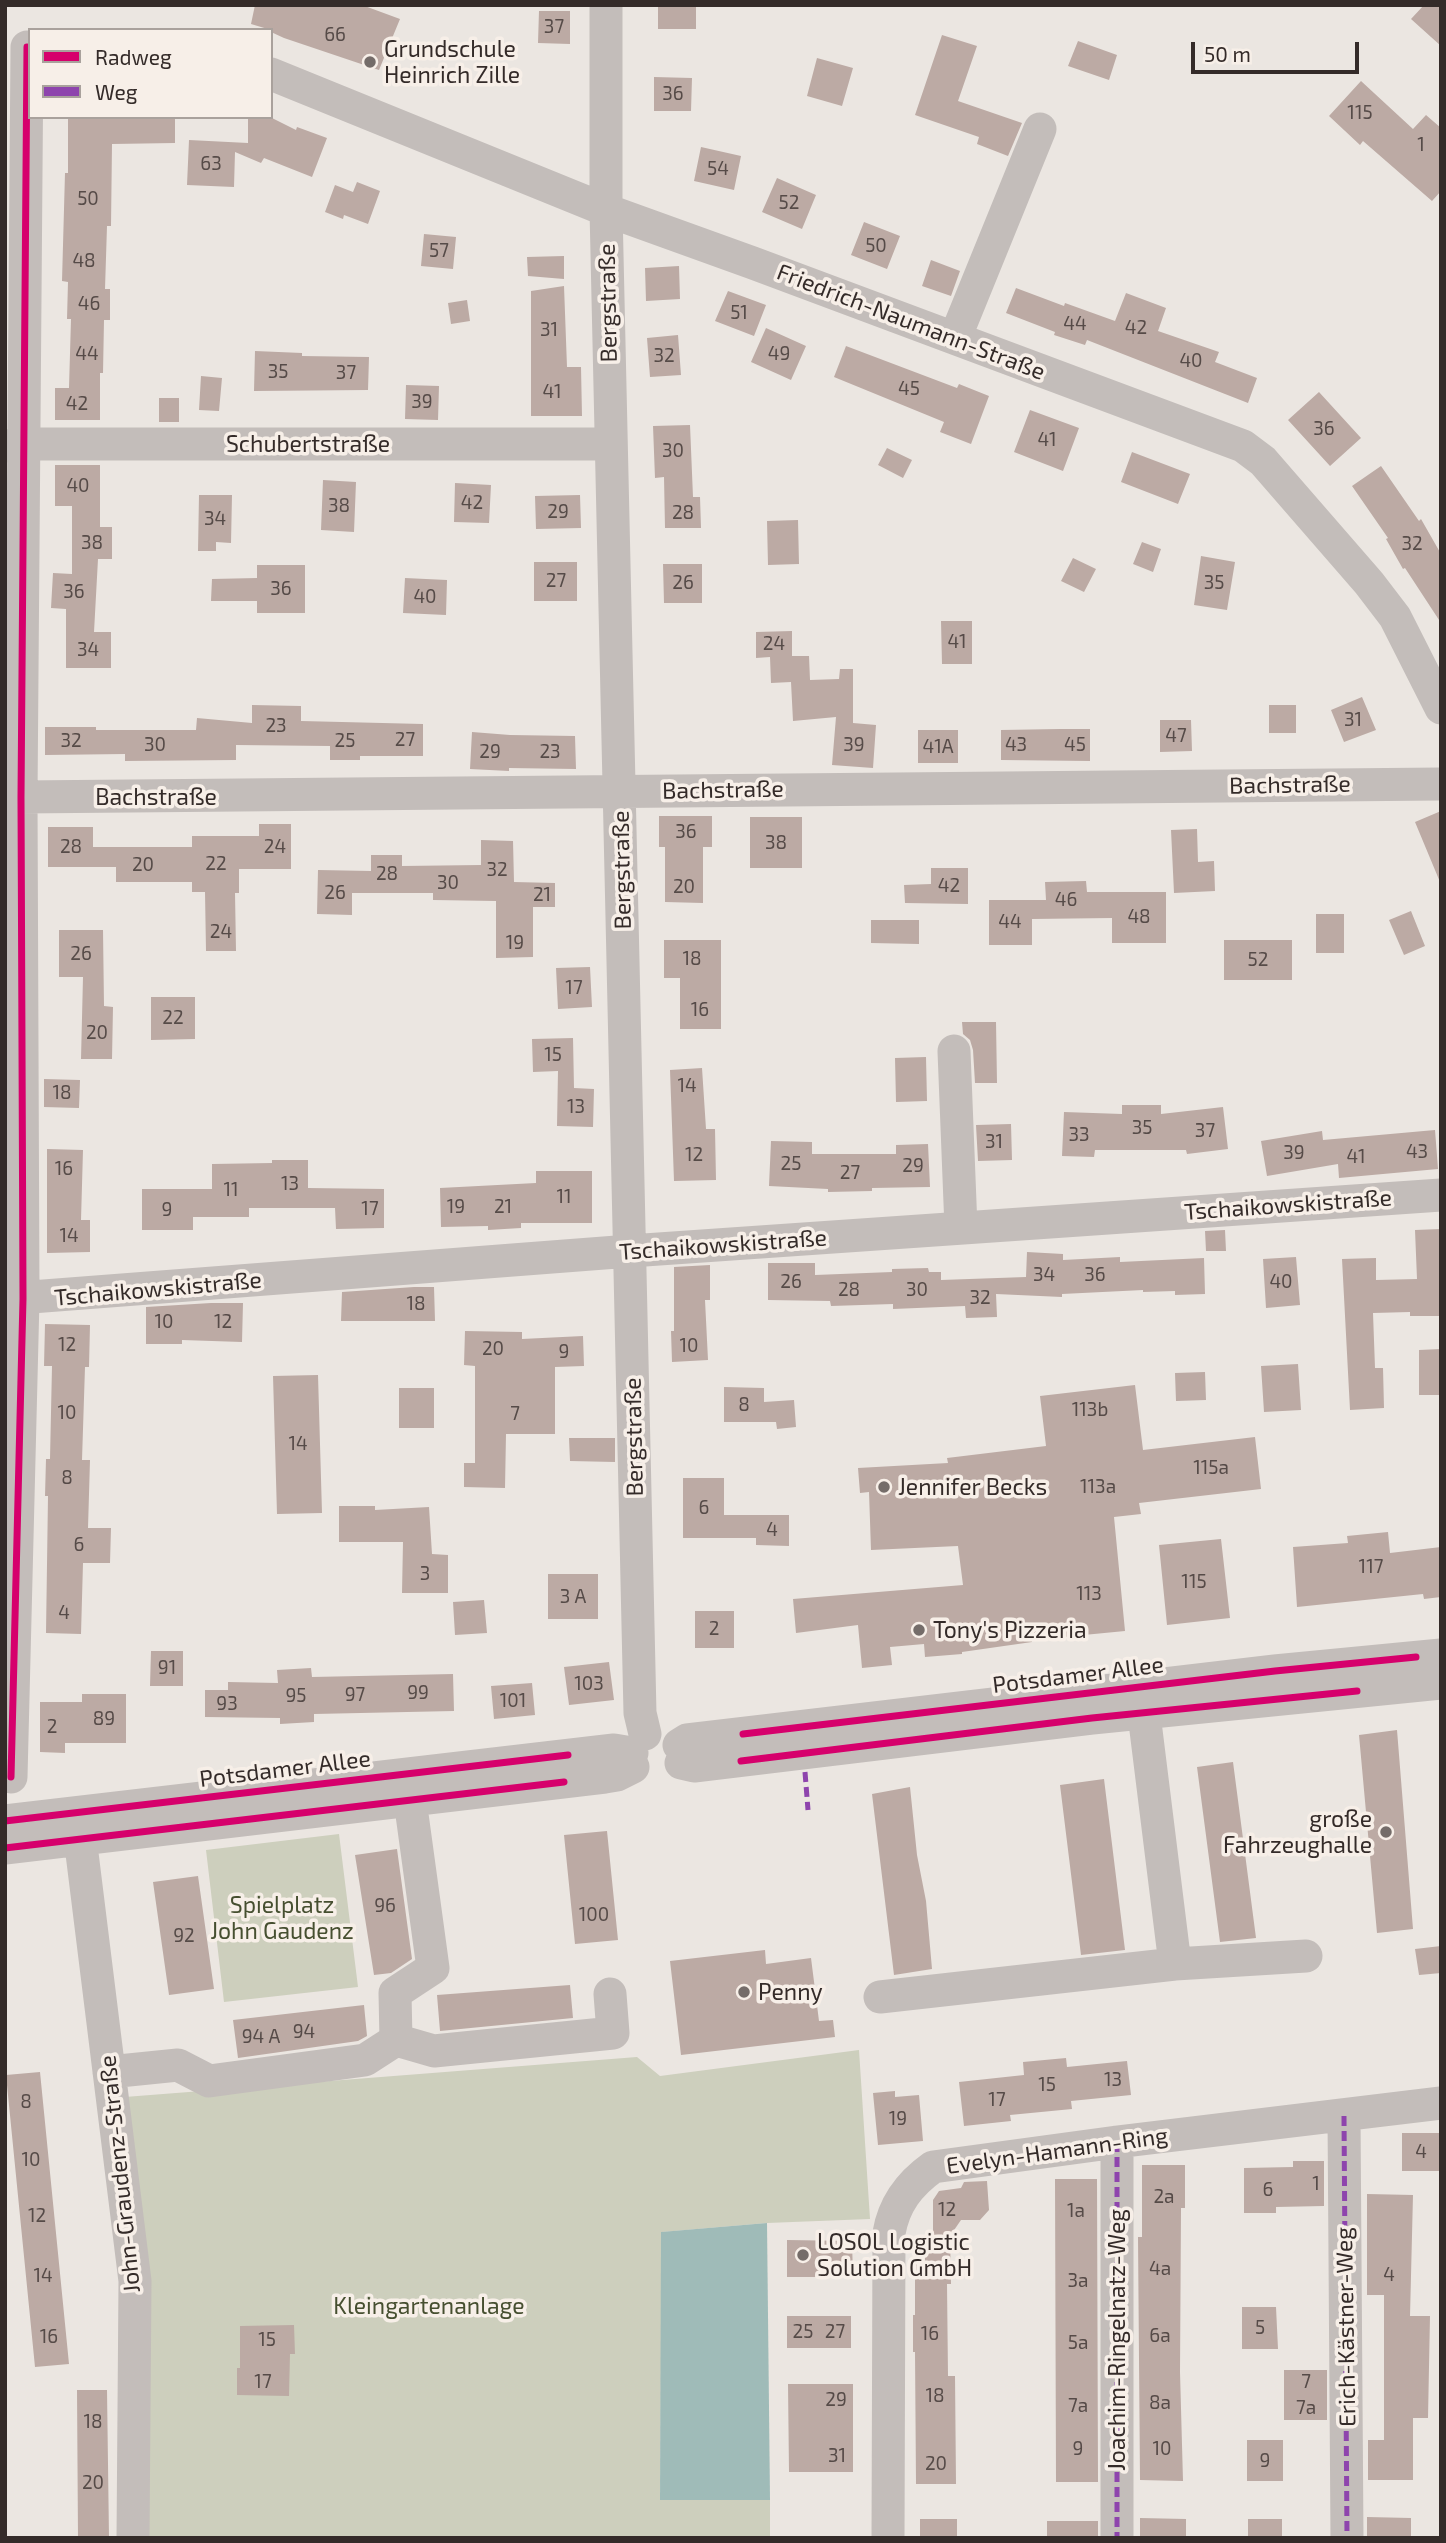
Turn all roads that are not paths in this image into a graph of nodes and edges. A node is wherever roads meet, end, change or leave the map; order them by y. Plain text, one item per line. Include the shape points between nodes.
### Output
1 (606, 5) edge
2 (21, 47) edge
3 (273, 75) edge
4 (1040, 129) dead end
5 (606, 210) junction
6 (955, 338) junction
7 (611, 444) junction
8 (15, 445) edge
9 (1441, 708) edge
10 (1441, 783) edge
11 (620, 791) junction
12 (13, 798) edge
13 (13, 998) edge
14 (954, 1051) dead end
15 (1441, 1195) edge
16 (961, 1228) junction
17 (630, 1251) junction
18 (14, 1299) edge
19 (1441, 1655) edge
20 (1441, 1683) edge
21 (1143, 1700) junction
22 (637, 1752) junction
23 (680, 1754) junction
24 (11, 1777) dead end
25 (409, 1787) junction
26 (5, 1821) edge
27 (78, 1826) junction
28 (5, 1848) edge
29 (1306, 1956) dead end
30 (1175, 1964) junction
31 (610, 1994) dead end
32 (880, 1997) dead end
33 (396, 2040) junction
34 (110, 2072) junction
35 (1441, 2104) edge
36 (1343, 2116) junction
37 (1117, 2142) junction
38 (134, 2538) edge
39 (888, 2538) edge
40 (1117, 2538) edge
41 (1347, 2538) edge

1 - 5 street, Bergstraße
2 - 8 street
3 - 5 street, Friedrich-Naumann-Straße
4 - 6 street
5 - 6 street, Friedrich-Naumann-Straße
5 - 7 street, Bergstraße
6 - 9 street, Friedrich-Naumann-Straße via 1243,446 1263,461 1395,617
7 - 8 street, Schubertstraße
7 - 11 street, Bergstraße
8 - 12 street
10 - 11 street, Bachstraße
11 - 12 street, Bachstraße
11 - 17 street, Bergstraße
12 - 13 street
13 - 18 street
14 - 16 street
15 - 16 street, Tschaikowskistraße
16 - 17 street, Tschaikowskistraße
17 - 18 street, Tschaikowskistraße
17 - 22 street, Bergstraße via 640,1713
18 - 24 street
19 - 21 street, Potsdamer Allee via 1288,1670
20 - 21 street, Potsdamer Allee
21 - 23 street, Potsdamer Allee via 731,1762 694,1766
21 - 30 street
22 - 23 street via 655,1732 673,1738
22 - 23 street via 643,1778 657,1783 672,1777
22 - 25 street, Potsdamer Allee via 617,1775
25 - 27 street, Potsdamer Allee
25 - 33 street via 433,1968 395,1993
26 - 27 street, Potsdamer Allee
27 - 28 street, Potsdamer Allee
27 - 34 street, John-Graudenz-Straße
29 - 30 street
30 - 32 street
31 - 33 street via 613,2033 434,2051
33 - 34 street via 365,2060 209,2081 178,2065
34 - 38 street, John-Graudenz-Straße via 135,2281
35 - 36 street, Evelyn-Hamann-Ring
36 - 37 street, Evelyn-Hamann-Ring
36 - 41 street, Erich-Kästner-Weg
37 - 39 street, Evelyn-Hamann-Ring via 933,2167 916,2179 892,2213
37 - 40 street, Joachim-Ringelnatz-Weg

